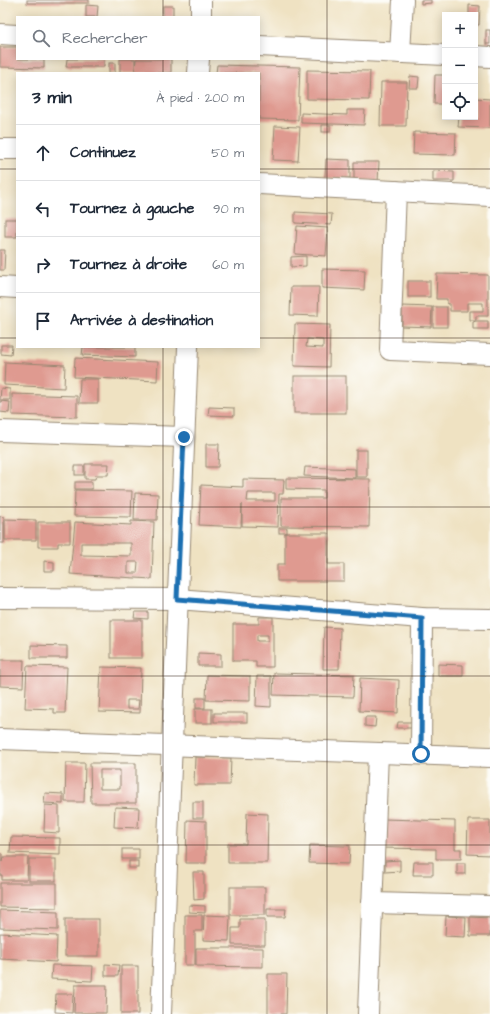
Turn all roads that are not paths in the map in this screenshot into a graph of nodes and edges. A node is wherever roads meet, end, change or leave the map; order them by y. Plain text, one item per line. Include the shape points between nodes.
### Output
1 (201, 0) edge
2 (403, 0) edge
3 (201, 16) edge
4 (0, 34) edge
5 (16, 35) edge
6 (260, 46) edge
7 (400, 53) junction
8 (442, 55) edge
9 (478, 56) edge
10 (490, 57) edge
11 (199, 60) edge
12 (198, 72) edge
13 (0, 149) edge
14 (16, 149) edge
15 (260, 184) edge
16 (396, 191) junction
17 (490, 196) edge
18 (0, 287) edge
19 (16, 288) edge
20 (188, 348) edge
21 (490, 354) edge
22 (0, 431) edge
23 (184, 437) junction
24 (0, 598) edge
25 (177, 599) junction
26 (422, 618) junction
27 (490, 619) edge
28 (0, 739) edge
29 (172, 745) junction
30 (378, 753) junction
31 (421, 754) junction
32 (490, 757) edge
33 (372, 903) junction
34 (490, 906) edge
35 (161, 1014) edge
36 (368, 1014) edge

1 - 3 street
2 - 7 street
4 - 5 street
6 - 7 street
7 - 8 street
9 - 10 street
11 - 12 street
13 - 14 street
15 - 16 street
16 - 17 street
16 - 21 street via 390,350
18 - 19 street
20 - 23 street
22 - 23 street
23 - 25 street
24 - 25 street
25 - 26 street
25 - 29 street
26 - 27 street
26 - 31 street
28 - 29 street
29 - 30 street
29 - 35 street
30 - 31 street
30 - 33 street
31 - 32 street
33 - 34 street
33 - 36 street

